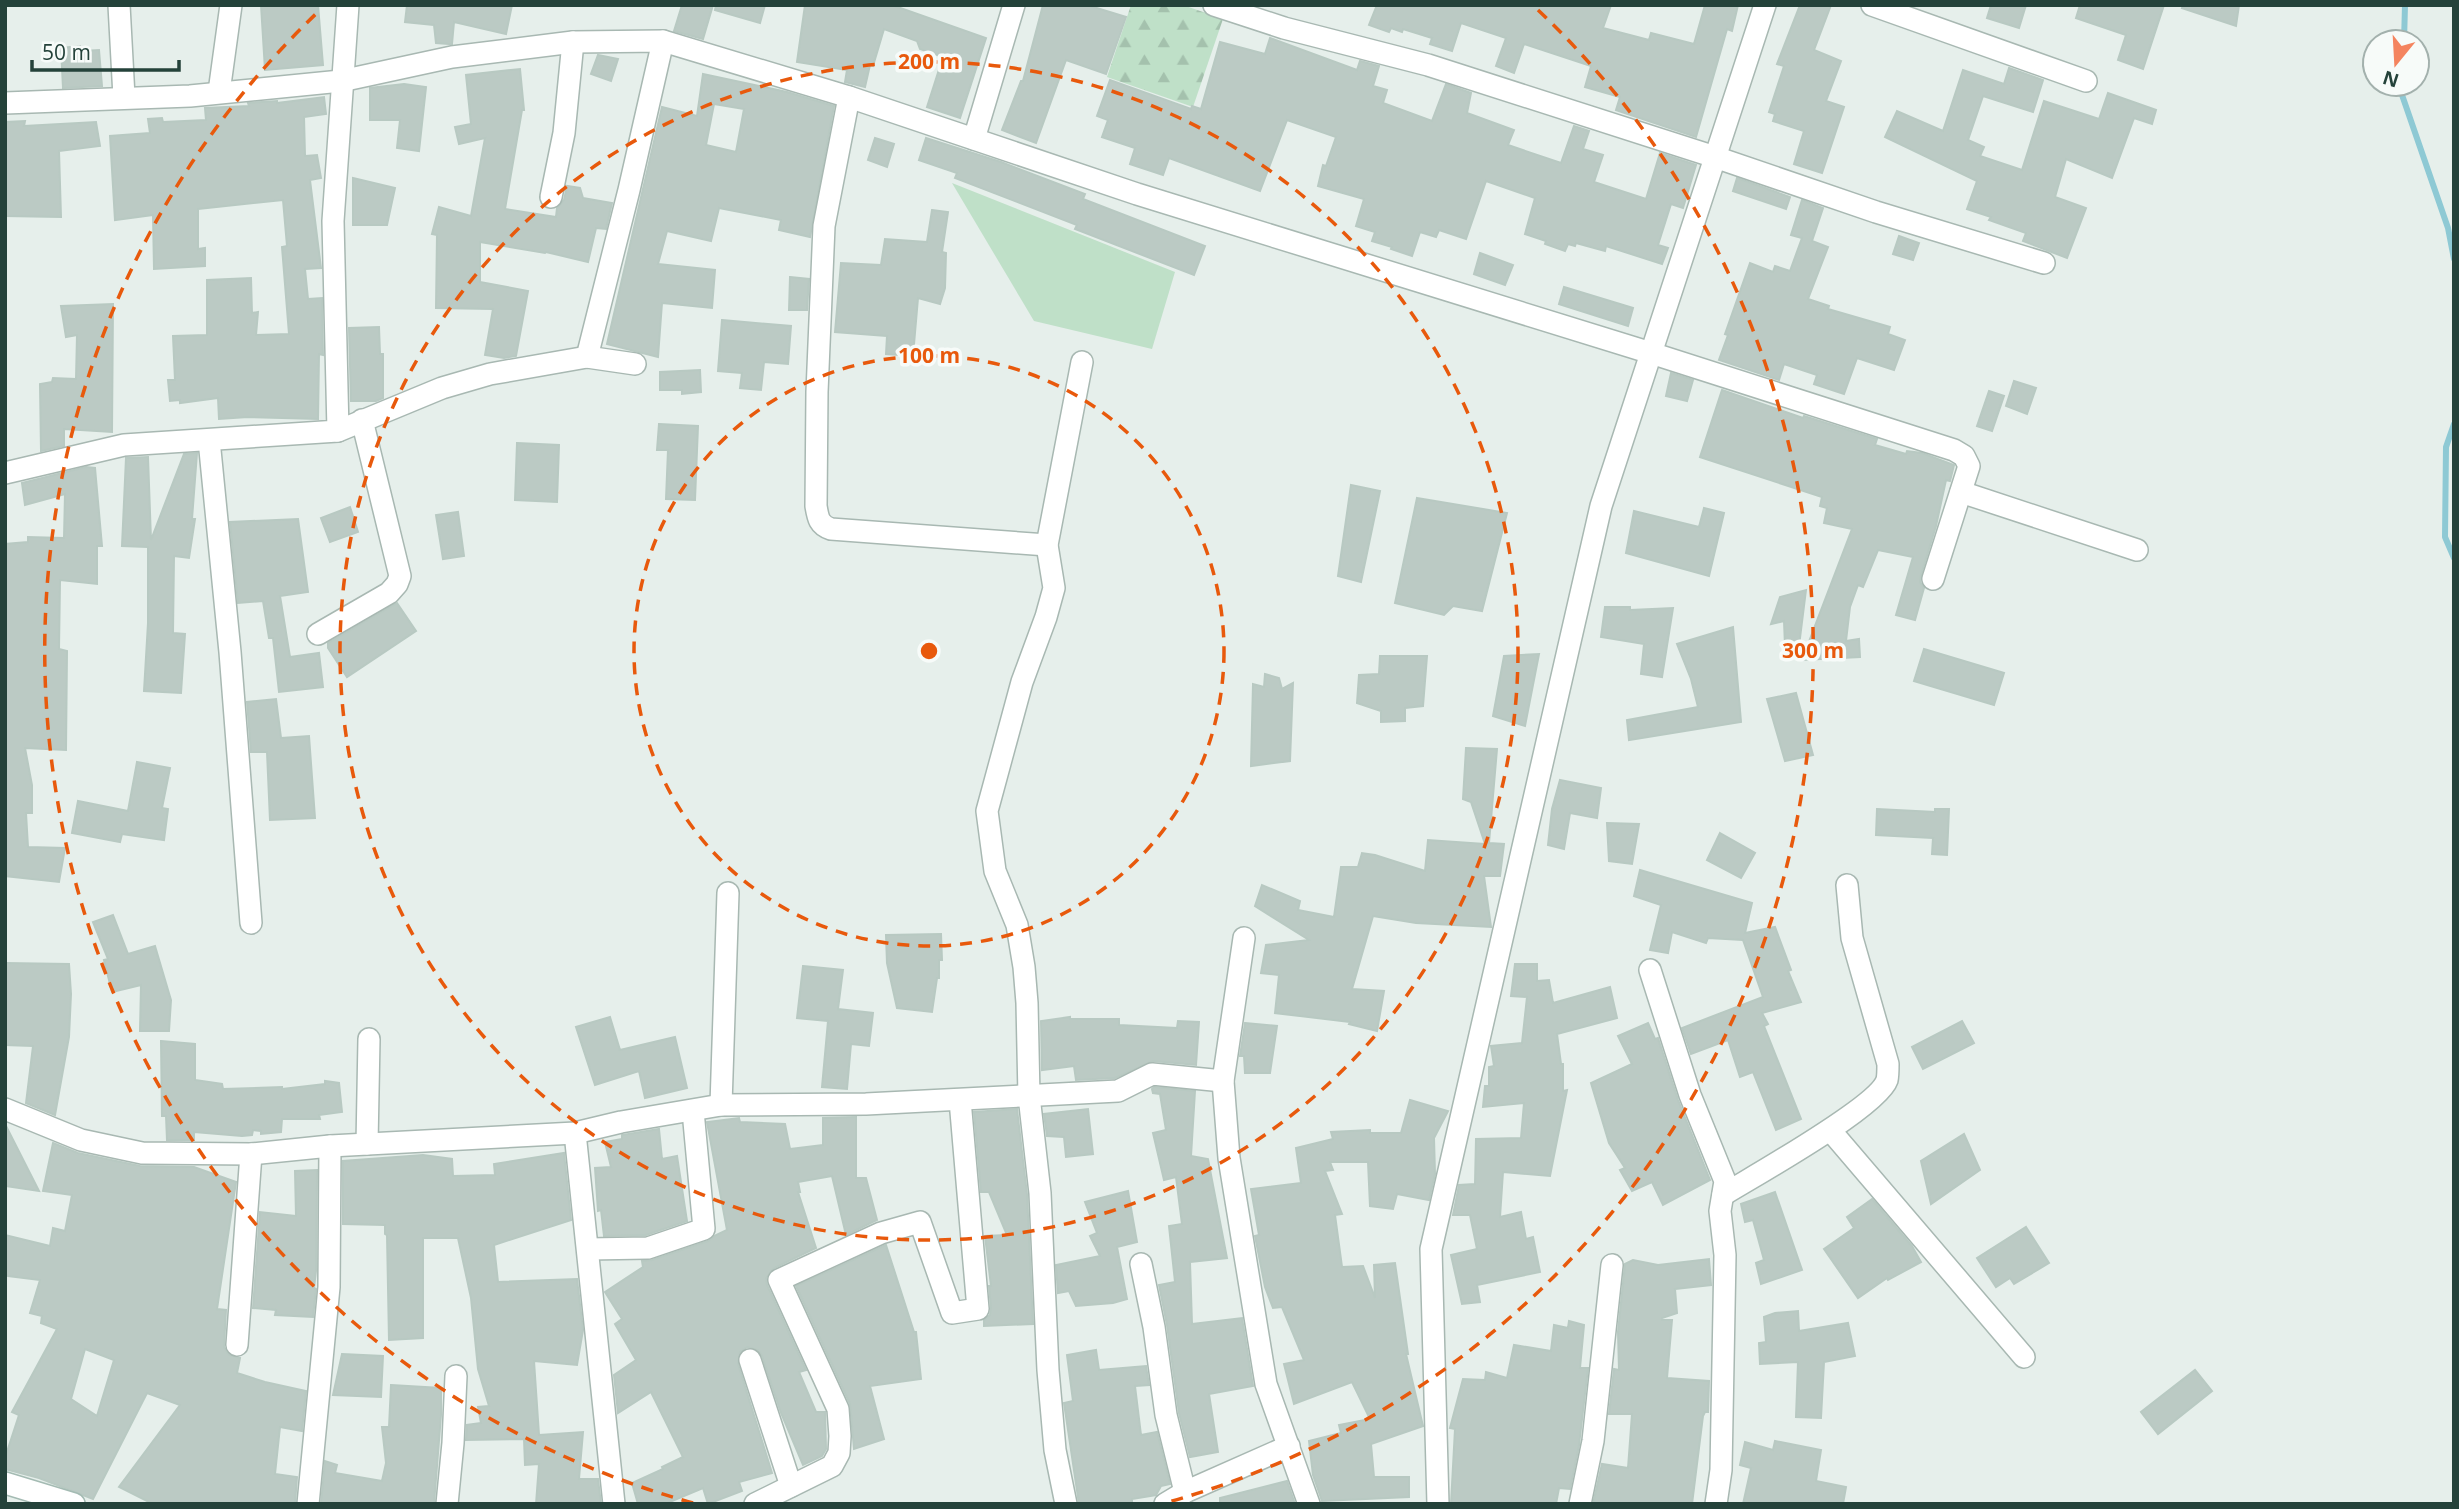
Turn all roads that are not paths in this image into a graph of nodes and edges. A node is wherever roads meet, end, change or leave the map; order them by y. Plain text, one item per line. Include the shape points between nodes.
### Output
1 (119, 5) edge
2 (230, 5) edge
3 (348, 5) edge
4 (1014, 5) edge
5 (1214, 5) edge
6 (1765, 5) edge
7 (1872, 5) edge
8 (663, 41) junction
9 (573, 42) junction
10 (341, 80) junction
11 (2086, 80) dead end
12 (219, 92) junction
13 (124, 97) junction
14 (849, 97) junction
15 (5, 103) edge
16 (974, 139) junction
17 (1715, 157) junction
18 (551, 197) dead end
19 (2044, 263) dead end
20 (1651, 353) junction
21 (587, 357) junction
22 (1082, 362) dead end
23 (635, 364) dead end
24 (362, 420) junction
25 (338, 431) junction
26 (209, 440) junction
27 (5, 473) edge
28 (1961, 492) junction
29 (1047, 545) junction
30 (2137, 550) dead end
31 (1933, 579) dead end
32 (318, 634) dead end
33 (1847, 885) dead end
34 (728, 893) dead end
35 (251, 923) dead end
36 (1244, 938) dead end
37 (1650, 970) dead end
38 (369, 1039) dead end
39 (1223, 1081) junction
40 (1029, 1096) junction
41 (960, 1100) junction
42 (721, 1105) junction
43 (5, 1109) edge
44 (693, 1111) junction
45 (1830, 1130) junction
46 (575, 1133) junction
47 (367, 1144) junction
48 (330, 1146) junction
49 (251, 1154) junction
50 (1723, 1195) junction
51 (588, 1249) junction
52 (1140, 1264) dead end
53 (1612, 1265) dead end
54 (237, 1345) dead end
55 (2024, 1357) dead end
56 (750, 1360) dead end
57 (456, 1376) dead end
58 (1289, 1446) junction
59 (7, 1486) edge
60 (791, 1486) junction
61 (1185, 1492) junction
62 (74, 1504) edge
63 (308, 1504) edge
64 (447, 1504) edge
65 (614, 1504) edge
66 (755, 1504) edge
67 (1066, 1504) edge
68 (1165, 1504) edge
69 (1309, 1504) edge
70 (1438, 1504) edge
71 (1580, 1504) edge
72 (1716, 1504) edge

1 - 13 street
2 - 12 street
3 - 10 street
4 - 16 street
5 - 17 street via 1428,65
6 - 17 street
7 - 11 street
8 - 9 street
8 - 14 street
8 - 21 street
9 - 10 street via 452,57
9 - 18 street via 564,133
10 - 12 street
10 - 25 street via 333,220
12 - 13 street
13 - 15 street
14 - 16 street
14 - 29 street via 824,226 817,392 818,519 831,529
16 - 20 street
17 - 19 street
17 - 20 street
20 - 28 street via 1954,450 1969,466
20 - 70 street via 1601,506 1431,1249
21 - 23 street
21 - 24 street via 490,374
22 - 29 street
24 - 25 street
24 - 32 street via 400,576 389,593
25 - 26 street
26 - 27 street via 124,445
26 - 35 street
28 - 30 street
28 - 31 street
29 - 40 street via 1054,587 987,811 995,870 1017,925 1024,967
33 - 45 street via 1852,938 1888,1064 1887,1080 1877,1094
34 - 42 street
36 - 39 street
37 - 50 street via 1690,1095 1723,1172
38 - 47 street
39 - 40 street via 1152,1074 1118,1091
39 - 58 street via 1229,1158 1266,1384
40 - 41 street
40 - 67 street via 1040,1193 1054,1436
41 - 42 street
41 - 60 street via 978,1309 952,1313 920,1222 881,1233 779,1280 838,1409 841,1436 832,1466
42 - 44 street
43 - 49 street via 81,1140 142,1153
44 - 46 street
44 - 51 street via 704,1229 648,1248
45 - 50 street
45 - 55 street
46 - 47 street
46 - 51 street
47 - 48 street
48 - 49 street
48 - 63 street via 329,1287
49 - 54 street
50 - 72 street via 1721,1457
51 - 65 street
52 - 61 street via 1166,1415
53 - 71 street via 1593,1441
56 - 60 street
57 - 64 street
58 - 61 street
58 - 69 street
59 - 62 street
60 - 66 street
61 - 68 street

